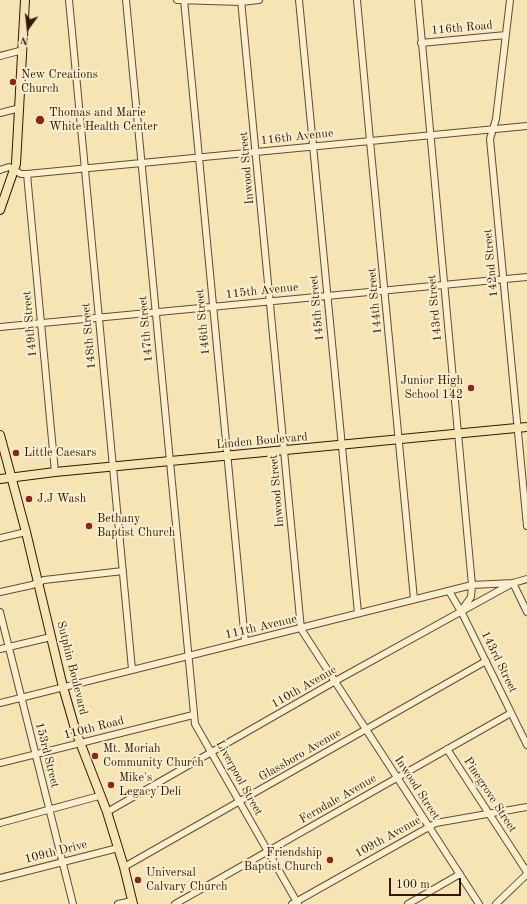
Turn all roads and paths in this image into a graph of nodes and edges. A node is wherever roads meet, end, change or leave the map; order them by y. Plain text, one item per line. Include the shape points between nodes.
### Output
1 (25, 0) edge
2 (69, 0) edge
3 (126, 0) edge
4 (177, 0) edge
5 (184, 0) edge
6 (260, 0) edge
7 (299, 0) edge
8 (357, 0) edge
9 (418, 0) edge
10 (510, 0) edge
11 (241, 1) edge
12 (506, 35) junction
13 (421, 43) junction
14 (23, 50) junction
15 (0, 56) edge
16 (20, 108) junction
17 (0, 113) edge
18 (527, 126) edge
19 (492, 128) junction
20 (430, 135) junction
21 (370, 141) junction
22 (313, 146) junction
23 (256, 152) junction
24 (199, 157) junction
25 (142, 162) junction
26 (84, 168) junction
27 (0, 170) edge
28 (15, 171) junction
29 (27, 174) junction
30 (0, 210) edge
31 (527, 277) edge
32 (503, 279) junction
33 (444, 284) junction
34 (385, 290) junction
35 (327, 295) junction
36 (270, 301) junction
37 (213, 307) junction
38 (156, 312) junction
39 (99, 317) junction
40 (42, 323) junction
41 (0, 327) edge
42 (527, 427) edge
43 (518, 428) junction
44 (458, 434) junction
45 (0, 435) edge
46 (399, 440) junction
47 (342, 445) junction
48 (284, 450) junction
49 (227, 456) junction
50 (170, 462) junction
51 (113, 467) junction
52 (55, 472) junction
53 (11, 477) junction
54 (0, 479) edge
55 (527, 526) edge
56 (26, 532) junction
57 (0, 538) edge
58 (123, 571) junction
59 (527, 579) edge
60 (38, 581) junction
61 (513, 583) junction
62 (472, 585) junction
63 (449, 591) junction
64 (0, 592) edge
65 (414, 599) junction
66 (461, 611) junction
67 (0, 612) edge
68 (527, 612) edge
69 (358, 613) junction
70 (301, 628) junction
71 (51, 637) junction
72 (245, 641) junction
73 (8, 647) junction
74 (0, 649) edge
75 (189, 655) junction
76 (486, 661) junction
77 (132, 669) junction
78 (335, 682) junction
79 (63, 687) junction
80 (21, 697) junction
81 (0, 702) edge
82 (511, 713) junction
83 (194, 716) junction
84 (366, 730) junction
85 (79, 743) junction
86 (527, 745) edge
87 (447, 750) junction
88 (212, 752) junction
89 (35, 754) junction
90 (0, 763) edge
91 (397, 778) junction
92 (100, 796) junction
93 (240, 802) junction
94 (527, 807) edge
95 (49, 809) junction
96 (106, 812) junction
97 (489, 814) junction
98 (0, 823) edge
99 (429, 827) junction
100 (118, 848) junction
101 (268, 852) junction
102 (62, 862) junction
103 (124, 867) junction
104 (527, 873) edge
105 (460, 874) junction
106 (0, 878) edge
107 (132, 902) edge
108 (296, 903) edge
109 (73, 904) edge
110 (118, 904) edge
111 (175, 904) edge
112 (408, 904) edge
113 (479, 904) edge
114 (496, 904) edge

1 - 14 main road
2 - 26 street, 148th Street
3 - 25 street, 147th Street
4 - 5 street
5 - 11 street
5 - 24 street, 146th Street
6 - 11 street
7 - 22 street, 145th Street
8 - 21 street, 144th Street
9 - 13 street, 143rd Street
10 - 12 street, 142nd Street
11 - 23 street, Inwood Street
12 - 13 street, 116th Road
12 - 19 street, 142nd Street via 496,119
13 - 20 street, 143rd Street
14 - 15 street
14 - 16 main road
16 - 17 street
16 - 28 main road
18 - 19 street, 116th Avenue
19 - 20 street, 116th Avenue
19 - 32 street, 142nd Street via 490,139
20 - 21 street, 116th Avenue
20 - 33 street, 143rd Street
21 - 22 street, 116th Avenue
21 - 34 street, 144th Street
22 - 23 street, 116th Avenue
22 - 35 street, 145th Street
23 - 24 street, 116th Avenue
23 - 36 street, Inwood Street
24 - 25 street, 116th Avenue
24 - 37 street, 146th Street
25 - 26 street, 116th Avenue
25 - 38 street, 147th Street
26 - 29 street, 116th Avenue
26 - 39 street, 148th Street
27 - 28 street, 116th Avenue via 9,168
28 - 29 street, 116th Avenue
28 - 30 main road
29 - 40 street, 149th Street
31 - 32 street, 115th Avenue
32 - 33 street, 115th Avenue
32 - 43 street, 142nd Street
33 - 34 street, 115th Avenue
33 - 44 street, 143rd Street
34 - 35 street, 115th Avenue
34 - 46 street, 144th Street
35 - 36 street, 115th Avenue
35 - 47 street, 145th Street
36 - 37 street, 115th Avenue
36 - 48 street, Inwood Street
37 - 38 street, 115th Avenue
37 - 49 street, 146th Street
38 - 39 street, 115th Avenue
38 - 50 street, 147th Street
39 - 40 street, 115th Avenue
39 - 51 street, 148th Street
40 - 41 street, 115th Avenue
40 - 52 street, 149th Street
42 - 43 main road, Linden Boulevard
43 - 44 main road, Linden Boulevard
43 - 55 street, 142nd Street
44 - 46 main road, Linden Boulevard
44 - 62 street, 143rd Street
45 - 53 main road, Sutphin Boulevard
46 - 47 main road, Linden Boulevard
46 - 65 street, 144th Street
47 - 48 main road, Linden Boulevard
47 - 69 street, 145th Street
48 - 49 main road, Linden Boulevard
48 - 70 street, Inwood Street
49 - 50 main road, Linden Boulevard
49 - 72 street, 146th Street
50 - 51 main road, Linden Boulevard
50 - 75 street, 147th Street
51 - 52 main road, Linden Boulevard
51 - 58 street, 148th Street
52 - 53 main road, Linden Boulevard
53 - 54 main road, Linden Boulevard
53 - 56 main road, Sutphin Boulevard
56 - 57 street
56 - 60 main road, Sutphin Boulevard
58 - 60 street
58 - 77 street, 148th Street
59 - 61 street, 111th Avenue
60 - 64 street via 29,586
60 - 71 main road, Sutphin Boulevard
61 - 62 street, 111th Avenue
61 - 66 street, 110th Avenue
61 - 68 street
62 - 63 street, 111th Avenue
62 - 66 street, 143rd Street via 472,597
63 - 65 street, 111th Avenue
63 - 66 street, 143rd Street
65 - 69 street, 111th Avenue
66 - 76 street, 143rd Street
66 - 78 street, 110th Avenue
67 - 73 street, 153rd Street
69 - 70 street, 111th Avenue
70 - 72 street, 111th Avenue
70 - 78 street, Inwood Street
71 - 73 street
71 - 79 main road, Sutphin Boulevard
72 - 75 street, 111th Avenue
73 - 74 street
73 - 80 street, 153rd Street
75 - 77 street, 111th Avenue
75 - 83 street, Liverpool Street
76 - 82 street, 143rd Street
76 - 84 street, Glassboro Avenue
77 - 79 street, 111th Avenue
78 - 84 street, Inwood Street
78 - 88 street, 110th Avenue
79 - 80 street, 111th Avenue
79 - 85 main road, Sutphin Boulevard
80 - 81 street, 111th Avenue
80 - 89 street, 153rd Street
82 - 86 street, 143rd Street
82 - 87 street, Ferndale Avenue
83 - 85 street, 110th Road
83 - 88 street, Liverpool Street via 195,724
84 - 91 street, Inwood Street
84 - 93 street, Glassboro Avenue
85 - 89 street, 110th Road
85 - 92 main road, Sutphin Boulevard
87 - 91 street, Ferndale Avenue
87 - 97 street, Pinegrove Street
88 - 93 street, Liverpool Street
88 - 96 street, 110th Avenue
89 - 90 street, 110th Road
89 - 95 street, 153rd Street
91 - 99 street, Inwood Street
91 - 101 street, Ferndale Avenue
92 - 95 street
92 - 96 main road, Sutphin Boulevard
93 - 101 street, Liverpool Street
93 - 103 street, Glassboro Avenue
94 - 97 street, 109th Avenue
95 - 98 street
95 - 102 street, 153rd Street
96 - 100 main road, Sutphin Boulevard
97 - 99 street, 109th Avenue via 436,823
97 - 104 street, Pinegrove Street
99 - 105 street, Inwood Street
99 - 108 street, 109th Avenue
100 - 102 street, 109th Drive
100 - 103 main road, Sutphin Boulevard
101 - 108 street, Liverpool Street
101 - 111 street, Ferndale Avenue
102 - 106 street, 109th Drive
102 - 109 street, 153rd Street
103 - 107 main road, Sutphin Boulevard
104 - 114 street
105 - 112 street
105 - 113 street, Inwood Street
107 - 110 street

